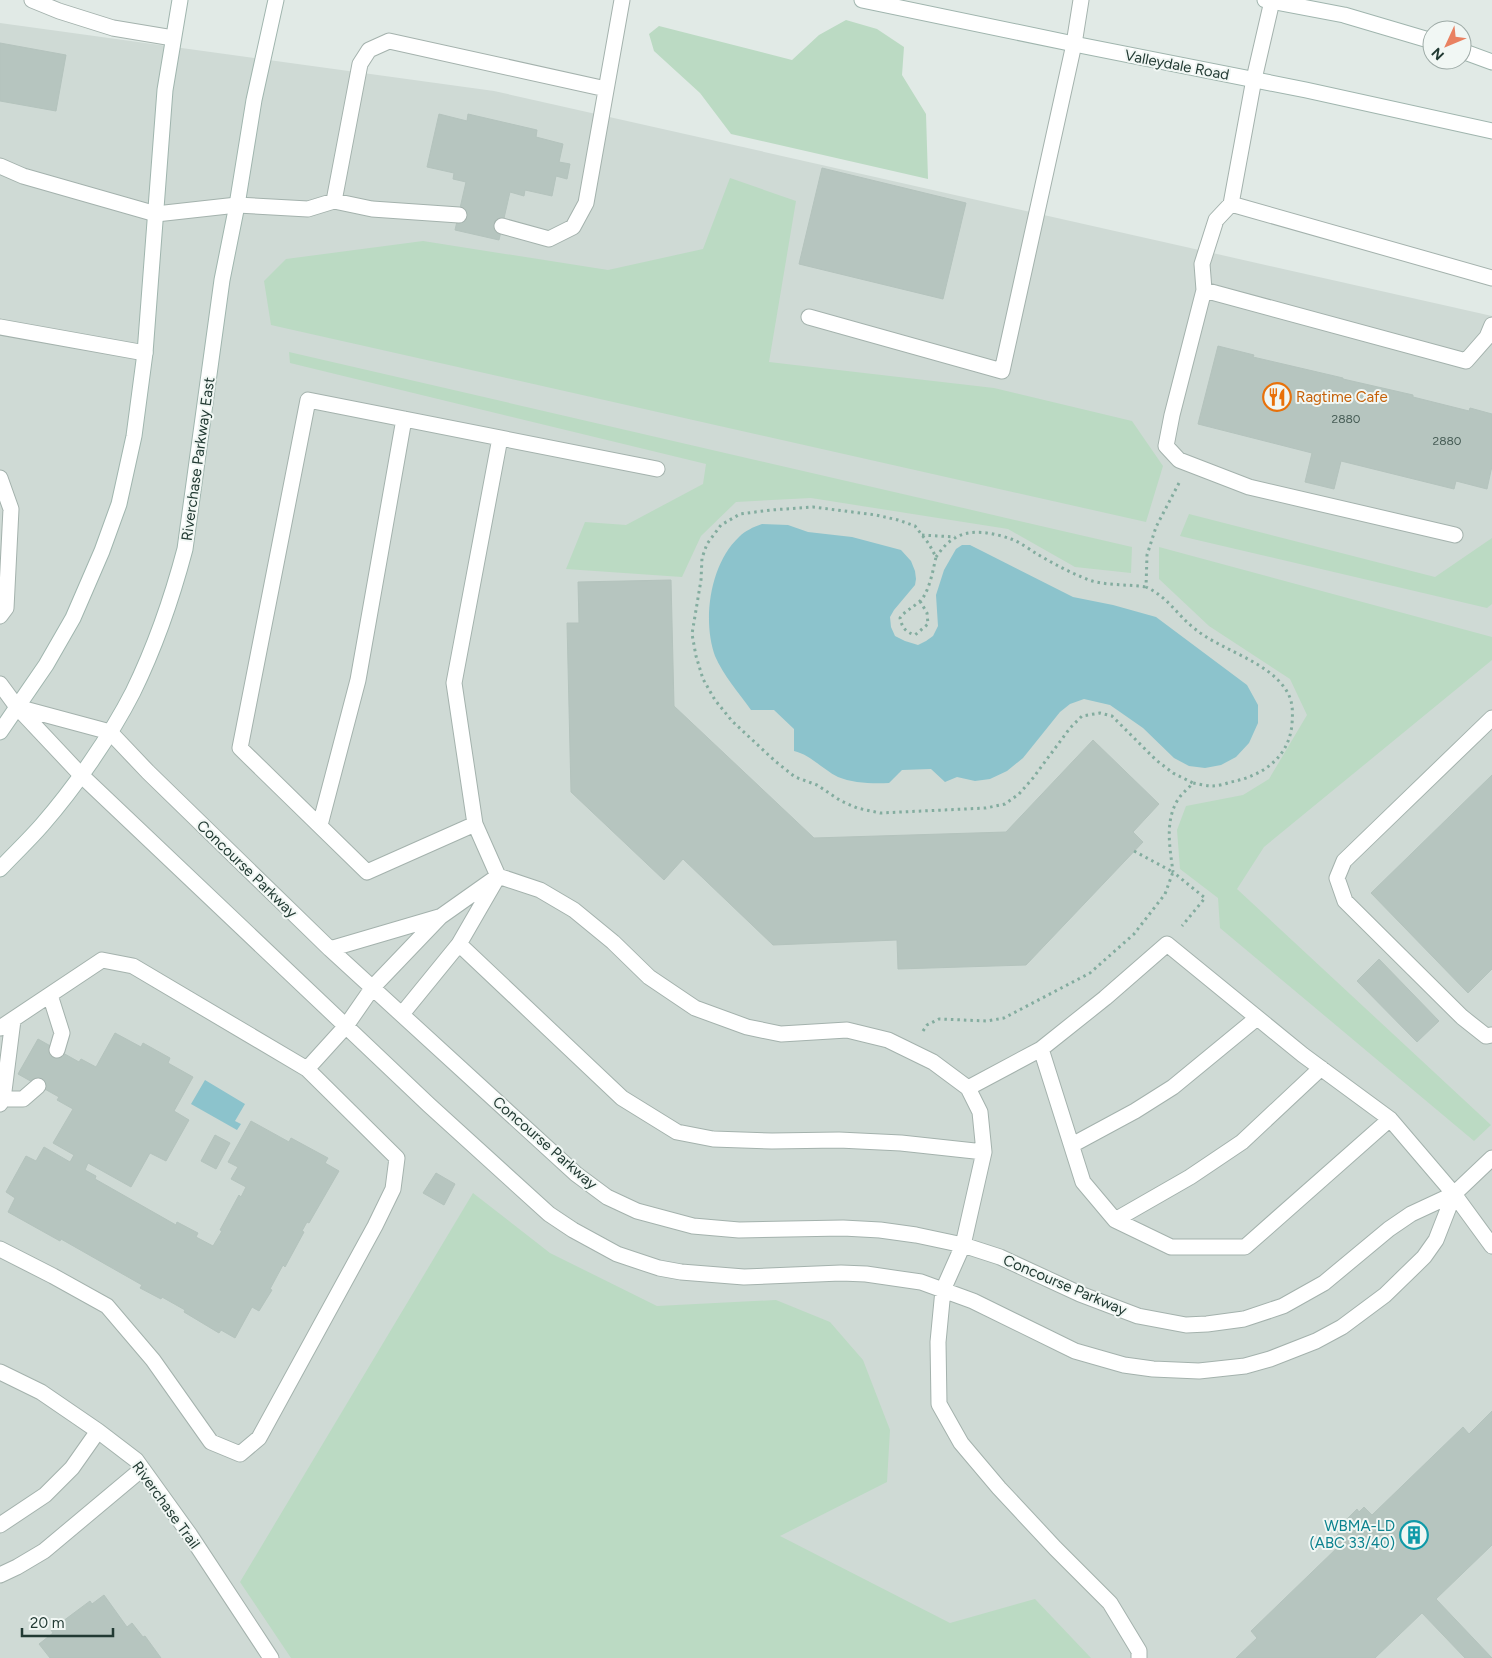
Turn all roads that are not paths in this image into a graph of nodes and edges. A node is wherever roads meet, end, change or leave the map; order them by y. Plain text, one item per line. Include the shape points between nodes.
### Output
1 (32, 0) edge
2 (180, 0) edge
3 (276, 0) edge
4 (622, 0) edge
5 (862, 0) edge
6 (1081, 0) edge
7 (1268, 1) edge
8 (173, 38) junction
9 (1422, 38) edge
10 (1074, 44) junction
11 (1472, 55) edge
12 (1492, 62) edge
13 (1254, 79) junction
14 (606, 89) junction
15 (1492, 131) edge
16 (0, 166) edge
17 (334, 201) junction
18 (1231, 204) junction
19 (237, 205) junction
20 (156, 214) junction
21 (459, 214) dead end
22 (502, 226) dead end
23 (1492, 278) edge
24 (1204, 290) junction
25 (809, 317) dead end
26 (1492, 325) edge
27 (0, 327) edge
28 (145, 353) junction
29 (404, 419) junction
30 (500, 438) junction
31 (657, 469) dead end
32 (0, 478) edge
33 (1455, 535) dead end
34 (0, 616) edge
35 (0, 684) edge
36 (17, 707) junction
37 (1492, 718) edge
38 (0, 732) edge
39 (110, 732) junction
40 (81, 775) junction
41 (475, 824) junction
42 (320, 825) junction
43 (0, 869) edge
44 (498, 876) junction
45 (440, 917) junction
46 (459, 944) junction
47 (330, 949) junction
48 (372, 987) junction
49 (50, 995) junction
50 (402, 1014) junction
51 (1258, 1018) junction
52 (6, 1024) edge
53 (346, 1026) junction
54 (1492, 1035) edge
55 (1041, 1049) junction
56 (57, 1050) dead end
57 (1321, 1068) junction
58 (307, 1069) junction
59 (38, 1086) dead end
60 (968, 1088) junction
61 (2, 1102) edge
62 (1390, 1119) junction
63 (1072, 1145) junction
64 (984, 1152) junction
65 (1492, 1158) edge
66 (1454, 1194) junction
67 (1115, 1220) junction
68 (963, 1245) junction
69 (1492, 1246) edge
70 (0, 1249) edge
71 (943, 1290) junction
72 (0, 1372) edge
73 (98, 1431) junction
74 (142, 1469) junction
75 (0, 1525) edge
76 (0, 1575) edge
77 (271, 1658) edge
78 (1140, 1658) edge

1 - 8 street via 113,28
2 - 8 street
3 - 19 street, Riverchase Parkway East via 254,100
4 - 14 street
5 - 10 street, Valleydale Road
6 - 10 street
7 - 9 street via 1344,15
7 - 13 street
8 - 20 street via 165,90
10 - 13 street, Valleydale Road
10 - 25 street via 1002,371
11 - 12 street
13 - 15 street, Valleydale Road
13 - 18 street
14 - 17 street via 389,41 369,50 360,64
14 - 22 street via 586,203 573,227 549,238
16 - 20 street via 23,176
17 - 19 street via 308,209
17 - 21 street via 372,209
18 - 23 street
18 - 24 street via 1216,220 1202,264
19 - 20 street
19 - 39 street, Riverchase Parkway East via 222,280 185,549 152,651
20 - 28 street
24 - 26 street via 1466,361 1487,338
24 - 33 street via 1166,446 1179,460 1249,487
27 - 28 street
28 - 36 street via 134,436 119,504 109,532 73,618 46,666
29 - 30 street
29 - 42 street via 358,680
29 - 42 street via 308,400 240,748
30 - 31 street
30 - 41 street via 454,684
32 - 34 street via 10,509 6,608
35 - 36 street
36 - 38 street
36 - 39 street
36 - 40 street
37 - 54 street via 1344,861 1338,878 1345,901 1462,1017 1486,1036
39 - 40 street, Riverchase Parkway East
39 - 47 street, Concourse Parkway
40 - 43 street, Riverchase Parkway East via 42,825
40 - 53 street
41 - 42 street via 367,872
41 - 44 street
44 - 45 street
44 - 46 street
44 - 60 street via 540,890 574,910 649,977 695,1008 747,1027 781,1034 847,1030 888,1040 933,1062
45 - 47 street
45 - 48 street
46 - 50 street
46 - 64 street via 622,1098 677,1132 713,1139 848,1140
47 - 48 street, Concourse Parkway
48 - 50 street, Concourse Parkway
48 - 53 street
49 - 52 street
49 - 56 street via 62,1033
49 - 58 street via 102,960 133,966
50 - 68 street, Concourse Parkway via 576,1174 607,1197 637,1211 693,1226 739,1230 880,1230
51 - 55 street via 1167,944
51 - 57 street
51 - 63 street via 1172,1087
52 - 61 street
53 - 58 street
53 - 71 street via 549,1214 617,1254 681,1272 744,1277 866,1274 921,1282
55 - 60 street
55 - 63 street
57 - 62 street
57 - 67 street via 1242,1142 1190,1177
58 - 70 street via 397,1158 394,1189 259,1438 240,1454 211,1442 153,1360 107,1306
59 - 61 street via 23,1100
60 - 64 street via 980,1112
62 - 66 street
62 - 67 street via 1245,1247 1171,1247
63 - 67 street via 1083,1182
64 - 68 street
65 - 66 street
66 - 68 street, Concourse Parkway via 1411,1214 1324,1283 1283,1306 1244,1319 1207,1324 1186,1325 1138,1316 1080,1294 1000,1257
66 - 69 street
66 - 71 street via 1436,1240 1424,1257 1384,1295 1342,1327 1316,1341 1245,1366 1199,1371 1124,1365 1075,1351 973,1301
68 - 71 street
71 - 78 street via 938,1342 939,1404 961,1443 999,1488 1110,1603
72 - 73 street, Riverchase Trail via 41,1392
73 - 74 street, Riverchase Trail via 136,1460
73 - 75 street via 72,1468 46,1495
74 - 76 street via 44,1551
74 - 77 street, Riverchase Trail

